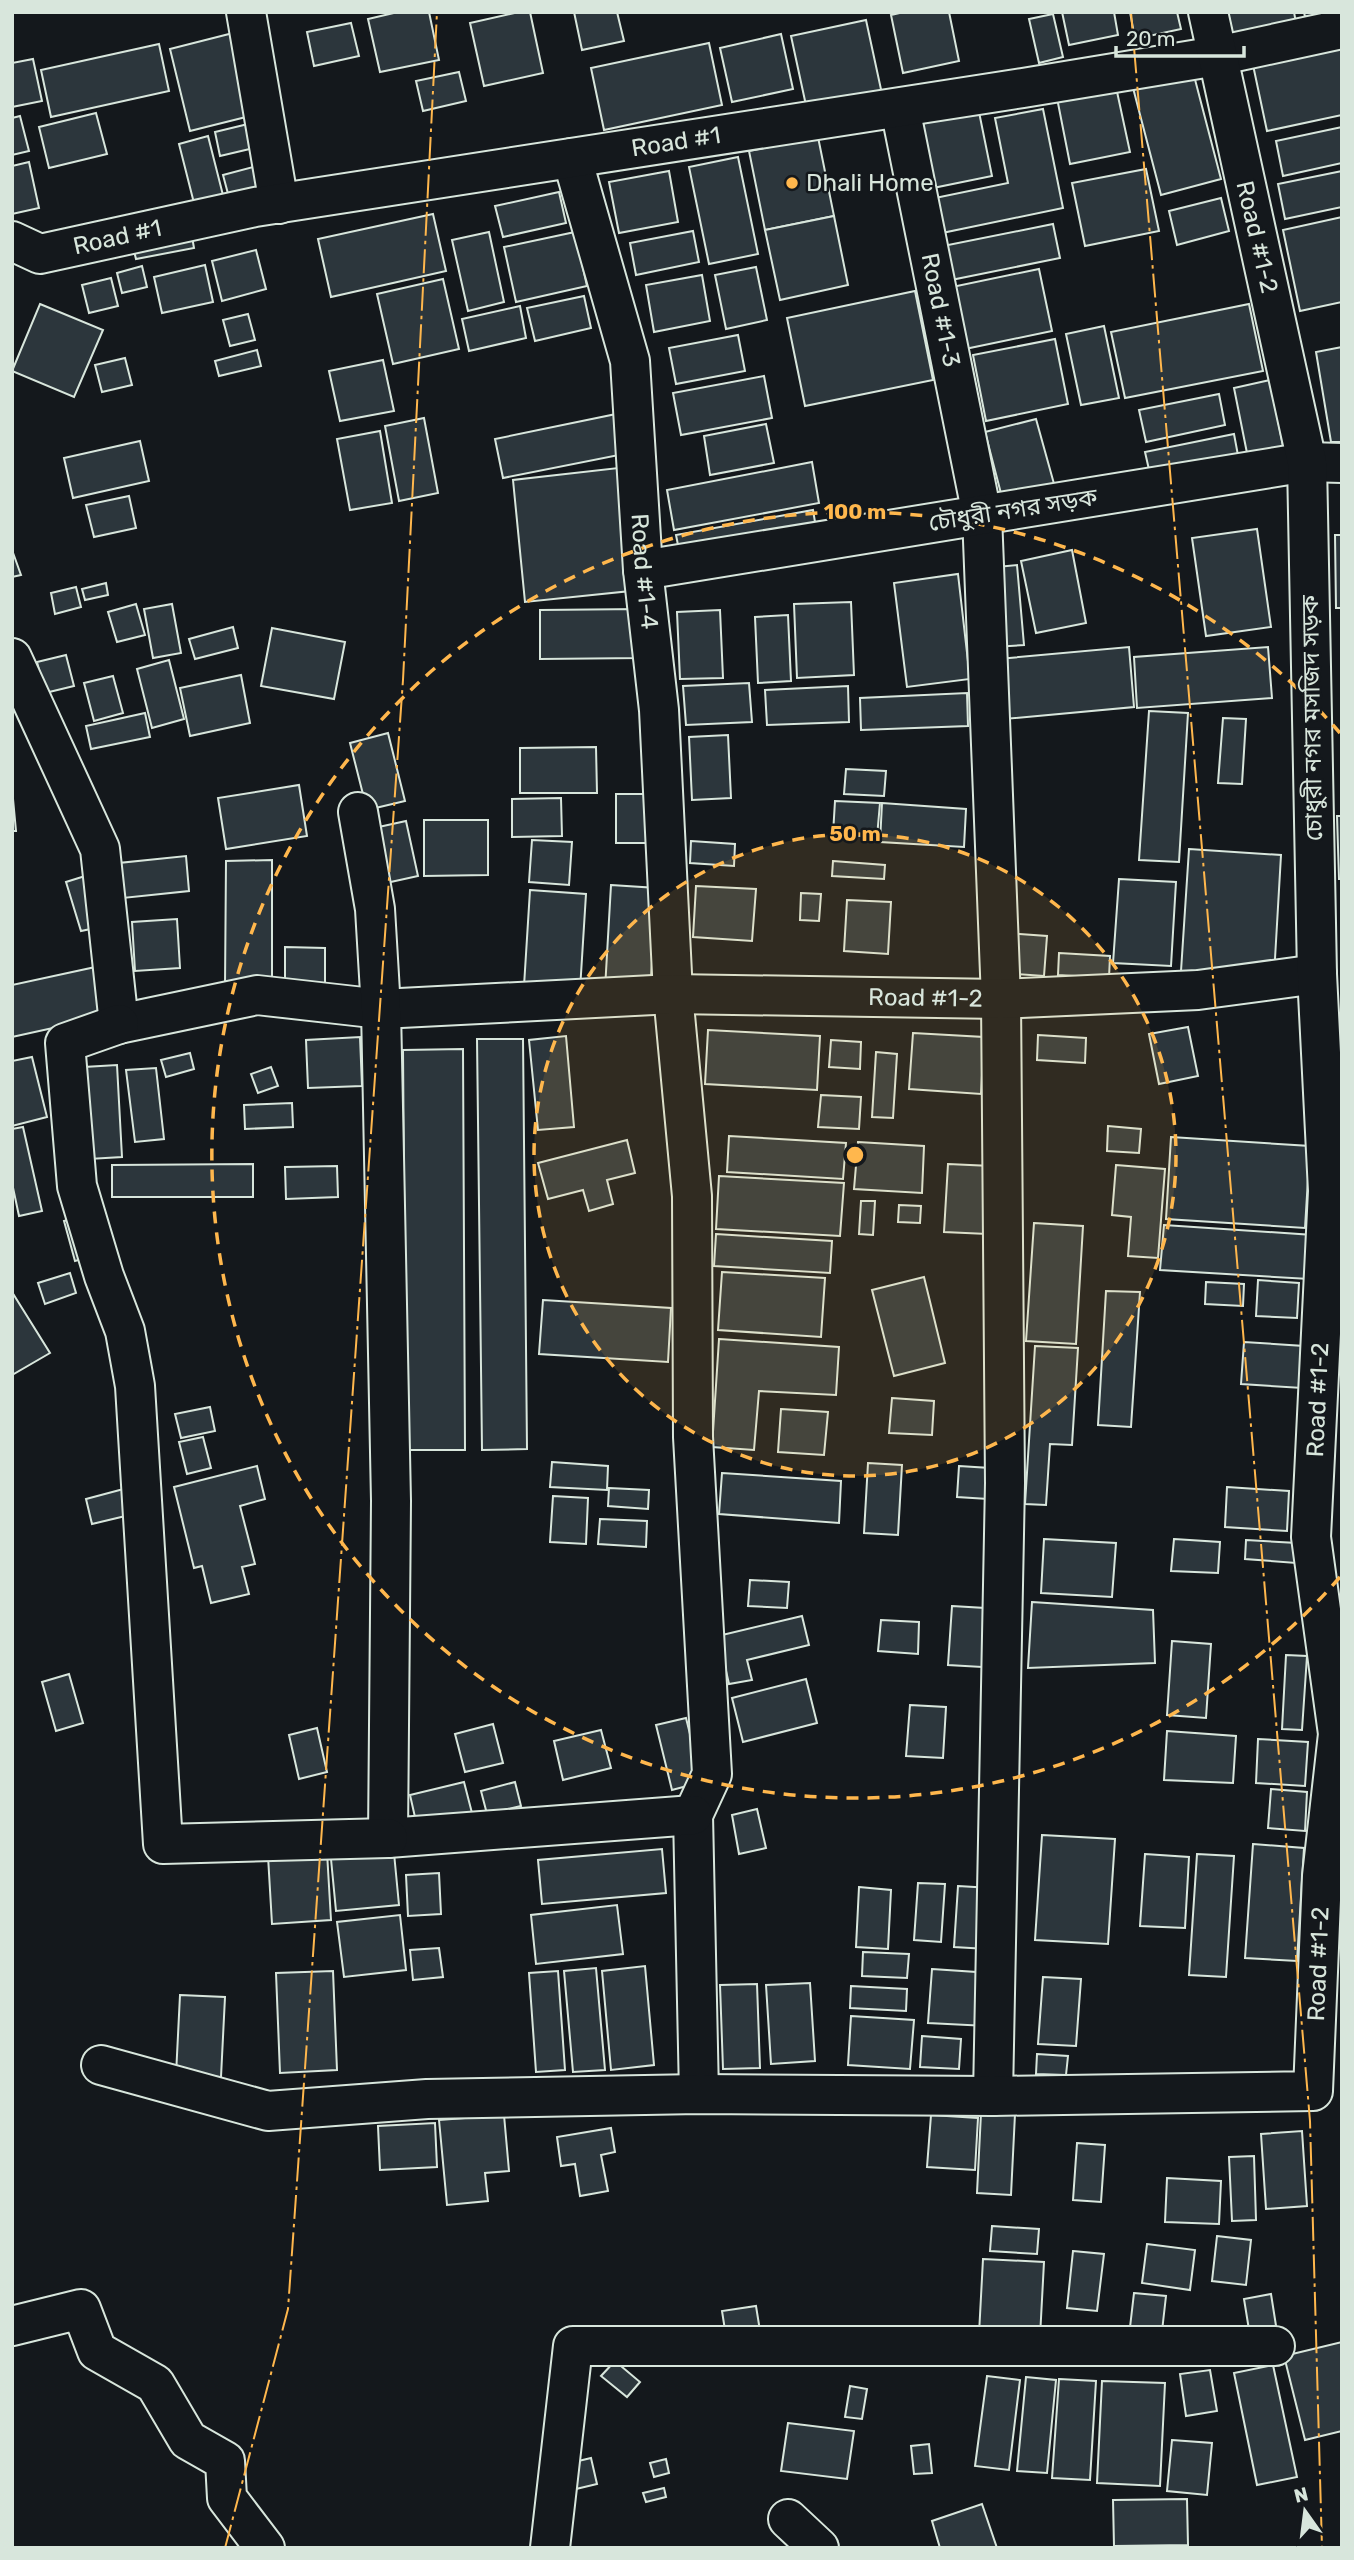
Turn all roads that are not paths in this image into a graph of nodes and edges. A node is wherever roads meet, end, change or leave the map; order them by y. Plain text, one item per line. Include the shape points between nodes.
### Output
1 (246, 12) edge
2 (1208, 12) edge
3 (1342, 29) edge
4 (1217, 56) junction
5 (900, 107) junction
6 (572, 158) junction
7 (279, 204) junction
8 (12, 241) edge
9 (1324, 462) edge
10 (982, 514) junction
11 (643, 570) junction
12 (12, 658) edge
13 (358, 813) dead end
14 (1317, 975) junction
15 (673, 993) junction
16 (1002, 999) junction
17 (381, 1009) junction
18 (119, 1024) junction
19 (1332, 1064) edge
20 (693, 1815) junction
21 (388, 1838) junction
22 (101, 2066) dead end
23 (699, 2094) junction
24 (993, 2096) junction
25 (12, 2326) edge
26 (1275, 2346) dead end
27 (788, 2519) dead end
28 (265, 2548) edge
29 (550, 2548) edge
30 (818, 2548) edge

1 - 7 street
2 - 4 street, Road #1-2
3 - 4 street, Road #1
4 - 5 street, Road #1
4 - 9 street, Road #1-2
5 - 6 street, Road #1
5 - 10 street, Road #1-3
6 - 7 street, Road #1
6 - 11 street, Road #1-4 via 630,361
7 - 8 street, Road #1 via 40,254
9 - 10 street, চৌধুরী নগর সড়ক
9 - 14 street, চোধুরী নগর মসজিদ সড়ক
10 - 11 street, চৌধুরী নগর সড়ক
10 - 16 street, Road #1-3
11 - 15 street, Road #1-4 via 659,710
12 - 18 street via 100,849
13 - 17 street via 375,909
14 - 16 street, Road #1-2 via 1198,990
14 - 19 street, Road #1-2
15 - 16 street, Road #1-2
15 - 17 street, Road #1-2
15 - 20 street, Road #1-4 via 692,1196 693,1437 712,1774
16 - 24 street, Road #1-3 via 1005,1483
17 - 18 street, Road #1-2 via 257,995
17 - 21 street via 391,1501
18 - 21 street, Road #1-2 via 65,1043 78,1186 125,1331 135,1386 163,1844
19 - 24 street, Road #1-2 via 1311,1537 1338,1734 1322,1876 1312,2091
20 - 21 street
20 - 23 street
22 - 23 street via 268,2111 427,2099
23 - 24 street
25 - 28 street via 80,2309 97,2351 155,2384 188,2440 225,2460 227,2498
26 - 29 street via 573,2346
27 - 30 street

